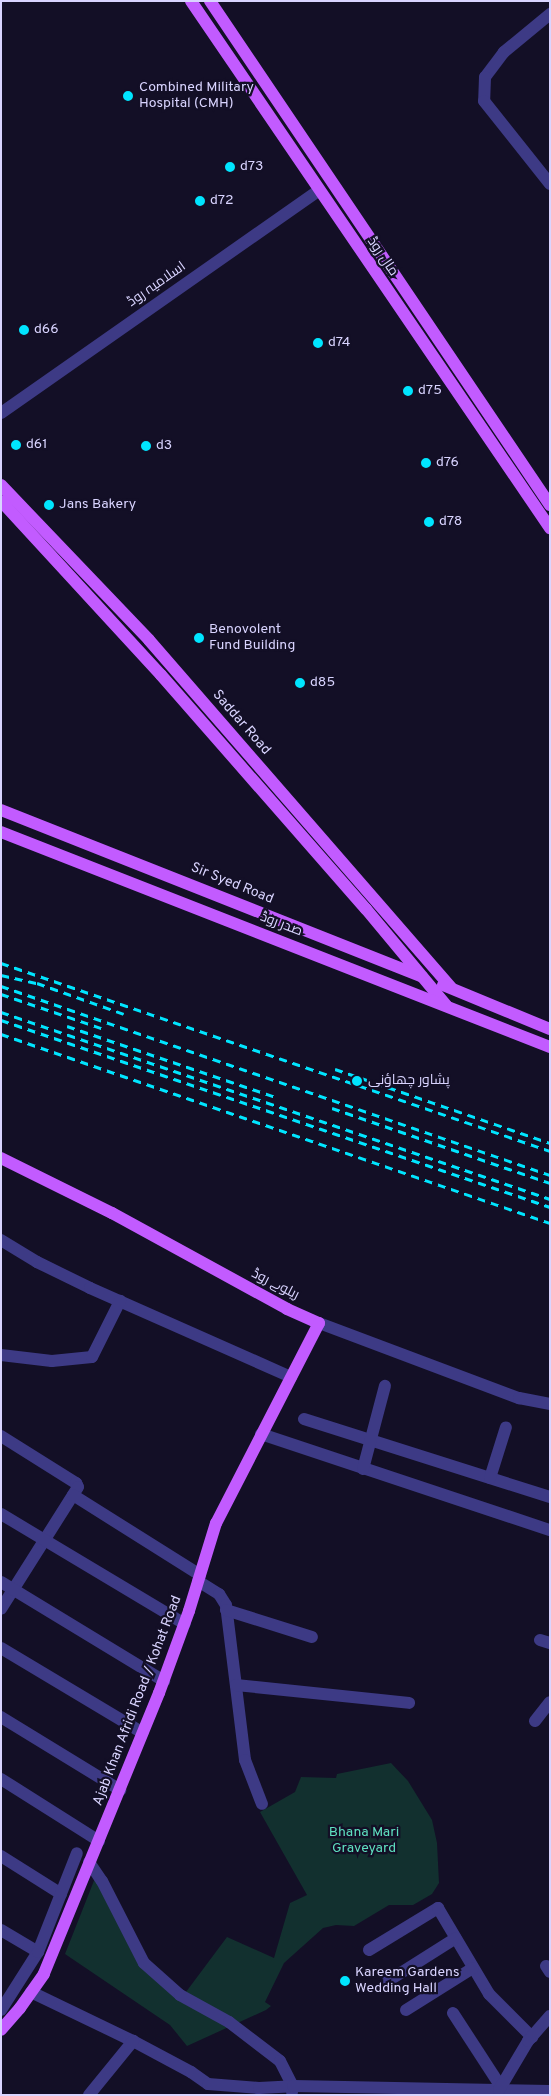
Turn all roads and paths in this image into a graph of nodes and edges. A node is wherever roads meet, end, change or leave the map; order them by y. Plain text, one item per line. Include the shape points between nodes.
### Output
1 (190, 1) edge
2 (210, 1) edge
3 (550, 14) edge
4 (330, 182) junction
5 (550, 184) edge
6 (318, 190) junction
7 (455, 367) junction
8 (444, 375) junction
9 (1, 413) edge
10 (1, 485) edge
11 (1, 502) edge
12 (550, 505) edge
13 (550, 528) edge
14 (1, 810) edge
15 (1, 832) edge
16 (371, 905) junction
17 (425, 978) junction
18 (451, 987) junction
19 (446, 1005) junction
20 (550, 1028) edge
21 (550, 1047) edge
22 (1, 1158) edge
23 (1, 1240) edge
24 (120, 1301) junction
25 (319, 1323) junction
26 (1, 1355) edge
27 (291, 1377) junction
28 (385, 1386) dead end
29 (550, 1404) edge
30 (304, 1419) dead end
31 (506, 1427) dead end
32 (261, 1434) junction
33 (1, 1436) edge
34 (371, 1440) junction
35 (362, 1469) junction
36 (490, 1478) junction
37 (73, 1495) junction
38 (550, 1496) edge
39 (1, 1514) edge
40 (550, 1530) edge
41 (45, 1540) junction
42 (199, 1578) junction
43 (1, 1582) edge
44 (13, 1590) junction
45 (1, 1608) edge
46 (226, 1610) junction
47 (185, 1624) junction
48 (312, 1637) dead end
49 (1, 1648) edge
50 (164, 1681) junction
51 (236, 1685) junction
52 (550, 1702) edge
53 (409, 1703) dead end
54 (1, 1717) edge
55 (535, 1720) dead end
56 (143, 1733) junction
57 (1, 1779) edge
58 (120, 1790) junction
59 (262, 1804) dead end
60 (99, 1841) junction
61 (77, 1853) dead end
62 (1, 1856) edge
63 (89, 1862) junction
64 (62, 1894) junction
65 (1, 1930) edge
66 (456, 1938) junction
67 (369, 1950) dead end
68 (38, 1952) junction
69 (473, 1968) junction
70 (388, 1981) dead end
71 (31, 1992) junction
72 (6, 1994) edge
73 (1, 2010) edge
74 (406, 2010) dead end
75 (453, 2013) dead end
76 (550, 2016) edge
77 (1, 2030) edge
78 (532, 2037) junction
79 (133, 2041) junction
80 (500, 2088) junction
81 (292, 2090) edge
82 (550, 2091) edge
83 (89, 2095) edge

1 - 6 main road, مال روڈ
2 - 4 main road, مال روڈ
3 - 5 street via 504,52 485,77 484,101
4 - 6 main road, اسلامیہ روڈ
4 - 7 main road, مال روڈ
6 - 8 main road, مال روڈ
6 - 9 street, اسلامیہ روڈ
7 - 8 main road
7 - 12 main road, مال روڈ
8 - 13 main road, مال روڈ
10 - 16 main road, Saddar Road via 148,640
11 - 16 main road, Saddar Road
14 - 17 main road, Sir Syed Road
15 - 19 main road, صدر روڈ
16 - 17 main road, Saddar Road
16 - 18 main road, Saddar Road
17 - 18 main road, Sir Syed Road
17 - 19 main road, Saddar Road
18 - 20 main road
19 - 21 main road, صدر روڈ
22 - 25 main road, ریلوے روڈ
23 - 24 street via 37,1262
24 - 26 street via 92,1357 52,1361
24 - 27 street
25 - 27 main road, Ajab Khan Afridi Road / Kohat Road
25 - 29 street, ریلوے روڈ via 518,1398
27 - 32 main road, Ajab Khan Afridi Road / Kohat Road
28 - 34 street
30 - 34 street
31 - 36 street
32 - 35 street
32 - 42 main road, Ajab Khan Afridi Road / Kohat Road via 216,1523
33 - 37 street via 76,1483 78,1487
34 - 35 street
34 - 36 street
35 - 40 street
36 - 38 street
37 - 41 street
37 - 42 street
39 - 41 street
41 - 44 street
41 - 47 street
42 - 46 street via 219,1594
42 - 47 main road, Ajab Khan Afridi Road / Kohat Road
43 - 44 street
44 - 45 street
44 - 50 street
46 - 48 street
46 - 51 street
47 - 50 main road, Ajab Khan Afridi Road / Kohat Road
49 - 56 street
50 - 56 main road, Ajab Khan Afridi Road / Kohat Road
51 - 53 street
51 - 59 street via 245,1760
52 - 55 street
54 - 58 street
56 - 58 main road, Ajab Khan Afridi Road / Kohat Road
57 - 60 street
58 - 60 main road, Ajab Khan Afridi Road / Kohat Road
60 - 63 main road, Ajab Khan Afridi Road / Kohat Road
61 - 64 street
62 - 64 street
63 - 71 main road, Ajab Khan Afridi Road / Kohat Road via 44,1974
63 - 81 street via 144,1963 180,1995 229,2022 280,2061
64 - 68 street
65 - 68 street
66 - 67 street via 438,1908
66 - 69 street
66 - 70 street
68 - 72 street
69 - 74 street
69 - 78 street via 489,1994
71 - 77 main road, Ajab Khan Afridi Road / Kohat Road
71 - 79 street
72 - 73 street
75 - 80 street
76 - 78 street
78 - 80 street
79 - 81 street via 208,2084
79 - 83 street
80 - 81 street
80 - 82 street

